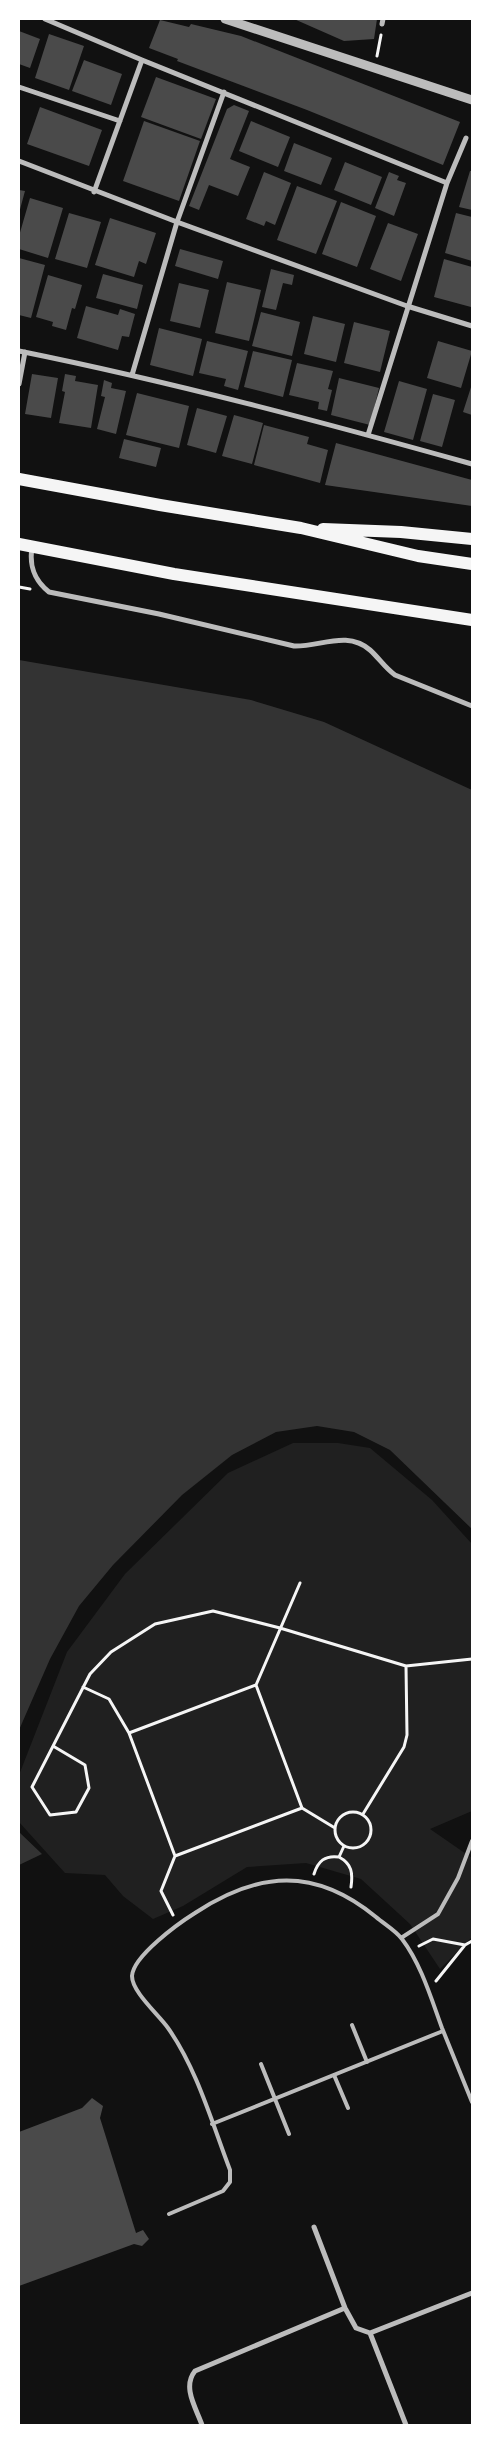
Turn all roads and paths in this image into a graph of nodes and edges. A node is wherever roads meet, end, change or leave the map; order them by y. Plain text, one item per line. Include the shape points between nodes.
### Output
1 (45, 19) edge
2 (225, 19) edge
3 (382, 21) edge
4 (142, 60) junction
5 (376, 69) junction
6 (19, 87) edge
7 (224, 92) junction
8 (472, 100) edge
9 (120, 122) junction
10 (466, 138) dead end
11 (19, 161) edge
12 (447, 183) junction
13 (94, 192) junction
14 (177, 222) junction
15 (407, 306) junction
16 (472, 326) edge
17 (22, 352) edge
18 (132, 375) junction
19 (19, 384) edge
20 (368, 435) junction
21 (472, 464) edge
22 (19, 479) edge
23 (301, 528) junction
24 (472, 539) edge
25 (19, 544) edge
26 (32, 547) junction
27 (472, 564) edge
28 (472, 620) edge
29 (472, 706) edge
30 (300, 1583) dead end
31 (280, 1628) junction
32 (472, 1659) edge
33 (406, 1666) junction
34 (256, 1685) junction
35 (83, 1687) junction
36 (129, 1733) junction
37 (53, 1746) junction
38 (302, 1808) junction
39 (362, 1814) junction
40 (335, 1828) junction
41 (472, 1841) edge
42 (344, 1846) junction
43 (175, 1856) junction
44 (339, 1857) junction
45 (312, 1884) junction
46 (348, 1898) junction
47 (177, 1924) junction
48 (401, 1938) junction
49 (433, 1939) dead end
50 (472, 1941) edge
51 (465, 1945) junction
52 (443, 1975) dead end
53 (352, 2026) dead end
54 (443, 2031) junction
55 (366, 2062) junction
56 (261, 2064) dead end
57 (334, 2075) junction
58 (275, 2098) junction
59 (472, 2102) edge
60 (348, 2108) dead end
61 (212, 2124) junction
62 (289, 2134) dead end
63 (169, 2214) dead end
64 (314, 2227) dead end
65 (472, 2292) edge
66 (345, 2308) junction
67 (370, 2333) junction
68 (202, 2425) edge
69 (406, 2425) edge

1 - 4 street
2 - 5 street
3 - 5 path
4 - 7 street
4 - 9 street
5 - 8 street
6 - 9 street
7 - 12 street
7 - 14 street
9 - 13 street
10 - 12 street
11 - 13 street
12 - 15 street
13 - 14 street
14 - 15 street
14 - 18 street
15 - 16 street
15 - 20 street
17 - 18 street
17 - 19 street
18 - 20 street
20 - 21 street
22 - 23 main road
23 - 24 main road
23 - 27 main road via 418,556
25 - 26 main road
26 - 28 main road via 174,574
26 - 29 street via 32,567 41,586 49,592 294,646 332,640 352,641 369,649 395,675
30 - 31 path
31 - 33 path
31 - 34 path
31 - 35 path via 213,1611 155,1624 111,1652 90,1674
32 - 33 path
33 - 39 path via 407,1735 404,1746
34 - 36 path
34 - 38 path
35 - 36 path via 109,1699
35 - 37 path
36 - 43 path
37 - 37 path via 32,1788 50,1815 76,1812 90,1788 85,1765
38 - 40 path
38 - 43 path
39 - 40 path via 348,1812 337,1821
39 - 42 path via 371,1826 370,1840 358,1848
40 - 42 path via 339,1842
41 - 48 lane via 458,1878 438,1914
42 - 44 path
43 - 47 path via 161,1891
44 - 45 path via 320,1861
44 - 46 path via 352,1872
45 - 46 lane
45 - 47 lane via 292,1881 253,1883
46 - 48 lane
47 - 61 lane via 136,1964 133,1984 181,2050
48 - 54 lane via 428,1989
49 - 51 path
50 - 51 path
51 - 52 path
53 - 55 lane
54 - 55 lane
54 - 59 lane
55 - 57 lane
56 - 58 lane
57 - 58 lane
57 - 60 lane
58 - 61 lane
58 - 62 lane
61 - 63 lane via 230,2170 230,2182 223,2191
64 - 66 street
65 - 67 street
66 - 67 street via 356,2328
66 - 68 street via 195,2371 189,2378 189,2389
67 - 69 street

